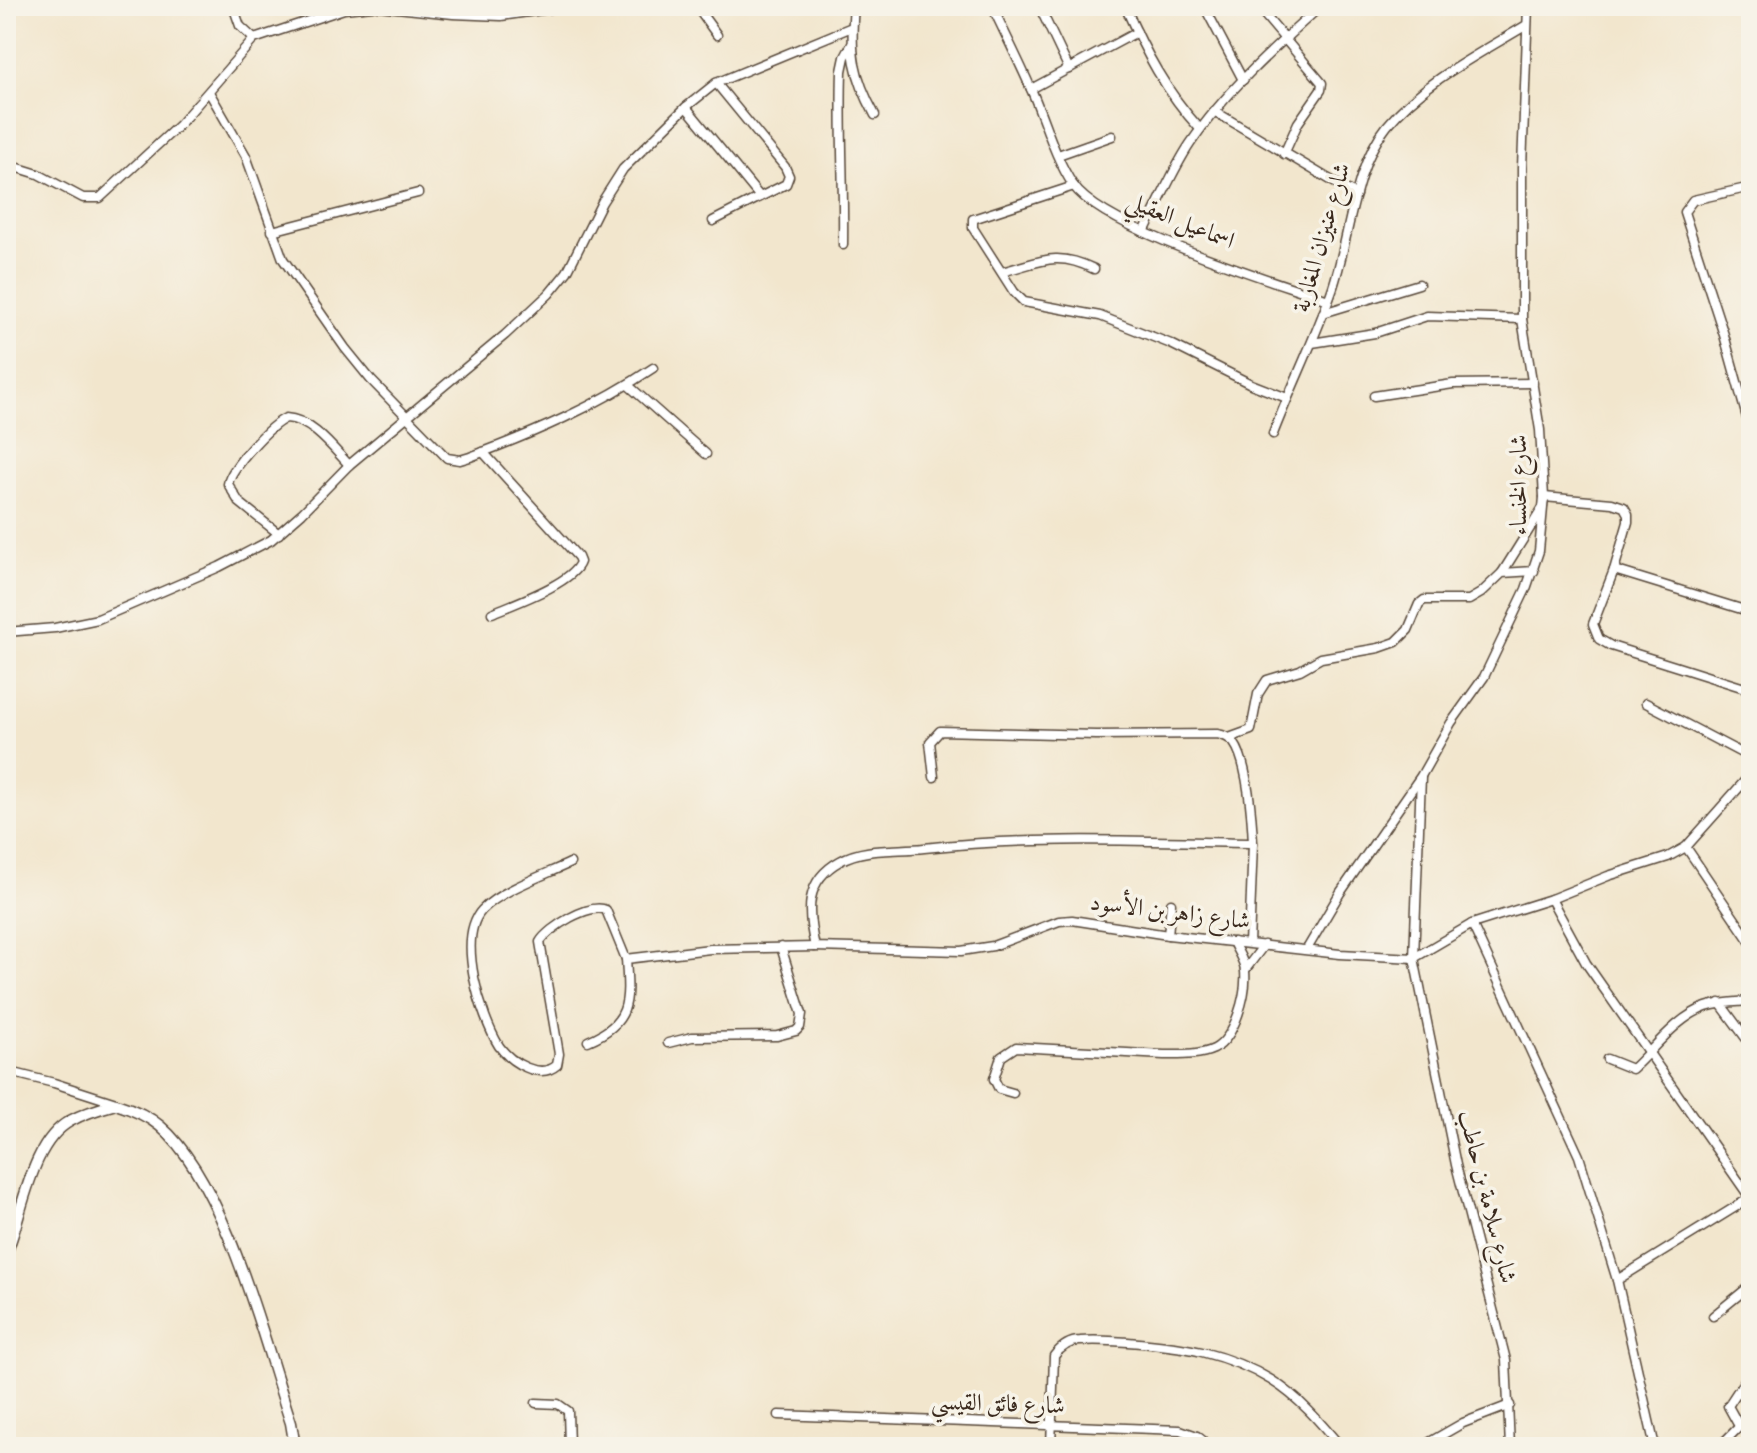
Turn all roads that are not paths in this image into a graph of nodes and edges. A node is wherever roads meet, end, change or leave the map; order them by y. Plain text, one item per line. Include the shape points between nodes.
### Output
1 (233, 6) edge
2 (372, 6) edge
3 (378, 6) edge
4 (569, 6) edge
5 (696, 6) edge
6 (854, 6) edge
7 (992, 6) edge
8 (1039, 6) edge
9 (1125, 6) edge
10 (1204, 6) edge
11 (1257, 6) edge
12 (1321, 6) edge
13 (1528, 6) edge
14 (1749, 6) edge
15 (452, 10) edge
16 (1751, 12) edge
17 (1525, 26) junction
18 (852, 27) junction
19 (1137, 32) junction
20 (717, 35) dead end
21 (254, 39) junction
22 (1284, 39) junction
23 (852, 44) junction
24 (1069, 69) junction
25 (1243, 80) junction
26 (716, 83) junction
27 (1031, 89) junction
28 (209, 92) junction
29 (686, 107) junction
30 (1214, 111) junction
31 (875, 115) dead end
32 (1200, 129) junction
33 (1112, 136) dead end
34 (1284, 154) junction
35 (1058, 155) junction
36 (6, 164) edge
37 (1074, 186) junction
38 (1751, 187) edge
39 (418, 193) dead end
40 (1356, 195) junction
41 (760, 197) junction
42 (713, 221) dead end
43 (272, 231) junction
44 (1144, 232) junction
45 (843, 245) dead end
46 (1094, 269) dead end
47 (1002, 272) junction
48 (1419, 284) dead end
49 (1328, 300) junction
50 (1323, 313) junction
51 (1522, 319) junction
52 (1312, 343) junction
53 (653, 368) dead end
54 (1533, 383) junction
55 (628, 385) junction
56 (1374, 396) dead end
57 (1287, 398) junction
58 (408, 417) junction
59 (1751, 432) edge
60 (1273, 434) dead end
61 (483, 452) junction
62 (706, 454) dead end
63 (349, 465) junction
64 (1544, 501) junction
65 (279, 534) junction
66 (1614, 570) junction
67 (1534, 571) junction
68 (1502, 573) junction
69 (1751, 612) edge
70 (492, 613) dead end
71 (6, 632) edge
72 (1751, 690) edge
73 (1646, 703) dead end
74 (1229, 738) junction
75 (1751, 758) edge
76 (1751, 774) edge
77 (1421, 776) junction
78 (934, 777) dead end
79 (1253, 843) junction
80 (1686, 847) junction
81 (570, 863) dead end
82 (1551, 899) junction
83 (1171, 903) dead end
84 (1472, 924) junction
85 (1168, 935) junction
86 (1233, 942) junction
87 (1751, 943) edge
88 (1249, 944) junction
89 (1264, 945) junction
90 (781, 947) junction
91 (815, 947) junction
92 (1307, 949) junction
93 (1414, 958) junction
94 (626, 959) junction
95 (1245, 970) junction
96 (1751, 1001) edge
97 (1720, 1003) junction
98 (588, 1041) dead end
99 (668, 1043) dead end
100 (1751, 1045) edge
101 (1650, 1052) junction
102 (1607, 1059) dead end
103 (6, 1071) edge
104 (1013, 1093) dead end
105 (116, 1104) junction
106 (1750, 1198) edge
107 (6, 1253) edge
108 (1617, 1280) junction
109 (1751, 1285) edge
110 (1713, 1316) dead end
111 (1751, 1371) edge
112 (536, 1403) dead end
113 (1510, 1405) junction
114 (779, 1415) dead end
115 (1751, 1415) edge
116 (1739, 1426) junction
117 (1051, 1427) junction
118 (295, 1447) edge
119 (569, 1447) edge
120 (1051, 1447) edge
121 (1211, 1447) edge
122 (1341, 1447) edge
123 (1421, 1447) edge
124 (1510, 1447) edge
125 (1655, 1447) edge
126 (1719, 1447) edge

1 - 21 street via 240,26
2 - 21 street via 344,9
3 - 15 street
4 - 15 street via 501,16
5 - 20 street
6 - 18 street
7 - 27 street, اسماعيل العقيلي
8 - 24 street
9 - 19 street
10 - 25 street
11 - 22 street
12 - 22 street
13 - 17 street, شارع الخنساء
14 - 16 street
17 - 40 street, شارع عنيزان المغاربة via 1437,81 1401,111 1373,147
17 - 51 street, شارع الخنساء
18 - 23 street
18 - 26 street
19 - 24 street
19 - 32 street via 1171,95
21 - 28 street
22 - 25 street
22 - 34 street via 1322,83
23 - 31 street via 858,81
23 - 45 street via 842,71
24 - 27 street
25 - 30 street
26 - 29 street
26 - 41 street via 787,172 786,184
27 - 35 street, اسماعيل العقيلي
28 - 36 street via 100,198 83,198
28 - 43 street via 246,156
29 - 41 street
29 - 58 street via 623,169 559,282
30 - 32 street
30 - 34 street
32 - 44 street
33 - 35 street
34 - 40 street
35 - 37 street, اسماعيل العقيلي
37 - 44 street, اسماعيل العقيلي via 1104,212
37 - 47 street via 973,219 973,228
38 - 59 street via 1693,200 1684,212
39 - 43 street
40 - 49 street, شارع عنيزان المغاربة
41 - 42 street
43 - 58 street via 283,259 335,335
44 - 49 street, اسماعيل العقيلي
46 - 47 street via 1059,257
47 - 57 street via 1024,302 1100,316
48 - 50 street
49 - 50 street, شارع عنيزان المغاربة
50 - 52 street, شارع عنيزان المغاربة
51 - 52 street via 1427,316 1375,333
51 - 54 street, شارع الخنساء
52 - 57 street, شارع عنيزان المغاربة
53 - 55 street
54 - 56 street via 1453,384
54 - 64 street, شارع الخنساء
55 - 61 street
55 - 62 street
57 - 60 street, شارع عنيزان المغاربة
58 - 61 street via 451,460
58 - 63 street
61 - 70 street via 580,562 561,581
63 - 65 street
63 - 65 street via 301,421 286,418 276,423 233,470 228,484 239,502
64 - 66 street via 1624,507 1628,522
64 - 67 street, شارع الخنساء
64 - 68 street
65 - 71 street via 254,551 107,616
66 - 69 street
66 - 72 street via 1593,624 1599,639
67 - 68 street
67 - 77 street, شارع الخنساء via 1484,677
68 - 74 street via 1469,600 1431,599 1419,604 1408,630 1396,642 1321,658 1267,680 1258,694 1252,728
73 - 75 street
74 - 78 street via 940,731 930,742
74 - 79 street via 1245,779
76 - 80 street
77 - 92 street, شارع الخنساء
77 - 93 street, شارع سلامة بن حاطب
79 - 88 street
79 - 91 street via 1072,838 864,853 840,861 819,880 809,902
80 - 82 street
80 - 87 street
81 - 94 street via 496,900 482,910 472,930 470,953 480,995 500,1047 540,1073 557,1065 539,946 548,931 586,910 602,908
82 - 84 street
82 - 101 street via 1586,963
83 - 85 street
84 - 93 street
84 - 108 street via 1579,1156
85 - 86 street, شارع زاهر بن الأسود
85 - 91 street, شارع زاهر بن الأسود via 1065,920 993,946 961,951
86 - 88 street, شارع زاهر بن الأسود
86 - 95 street
88 - 89 street, شارع زاهر بن الأسود
89 - 92 street, شارع زاهر بن الأسود
89 - 95 street
90 - 91 street, شارع زاهر بن الأسود
90 - 94 street, شارع زاهر بن الأسود
90 - 99 street via 802,1014 799,1029 787,1035 702,1036
92 - 93 street, شارع زاهر بن الأسود
93 - 113 street, شارع سلامة بن حاطب via 1453,1151 1506,1360
94 - 98 street via 622,1016 613,1030
95 - 104 street via 1233,1029 1216,1048 1164,1055 1016,1047 1001,1057 994,1079 999,1089
96 - 97 street
97 - 100 street
97 - 101 street via 1688,1016
101 - 102 street via 1630,1070
101 - 106 street
103 - 105 street
105 - 107 street via 69,1121 47,1142
105 - 118 street via 141,1113 174,1140 223,1222
106 - 108 street
108 - 125 street
109 - 110 street
111 - 116 street via 1728,1406
112 - 119 street via 558,1404 568,1411
113 - 123 street
113 - 124 street, شارع سلامة بن حاطب
114 - 117 street, شارع فائق القيسي
115 - 116 street
116 - 126 street
117 - 120 street
117 - 121 street, شارع فائق القيسي via 1180,1430
117 - 122 street via 1054,1356 1061,1347 1078,1341 1124,1343 1200,1351 1270,1379 1302,1403

